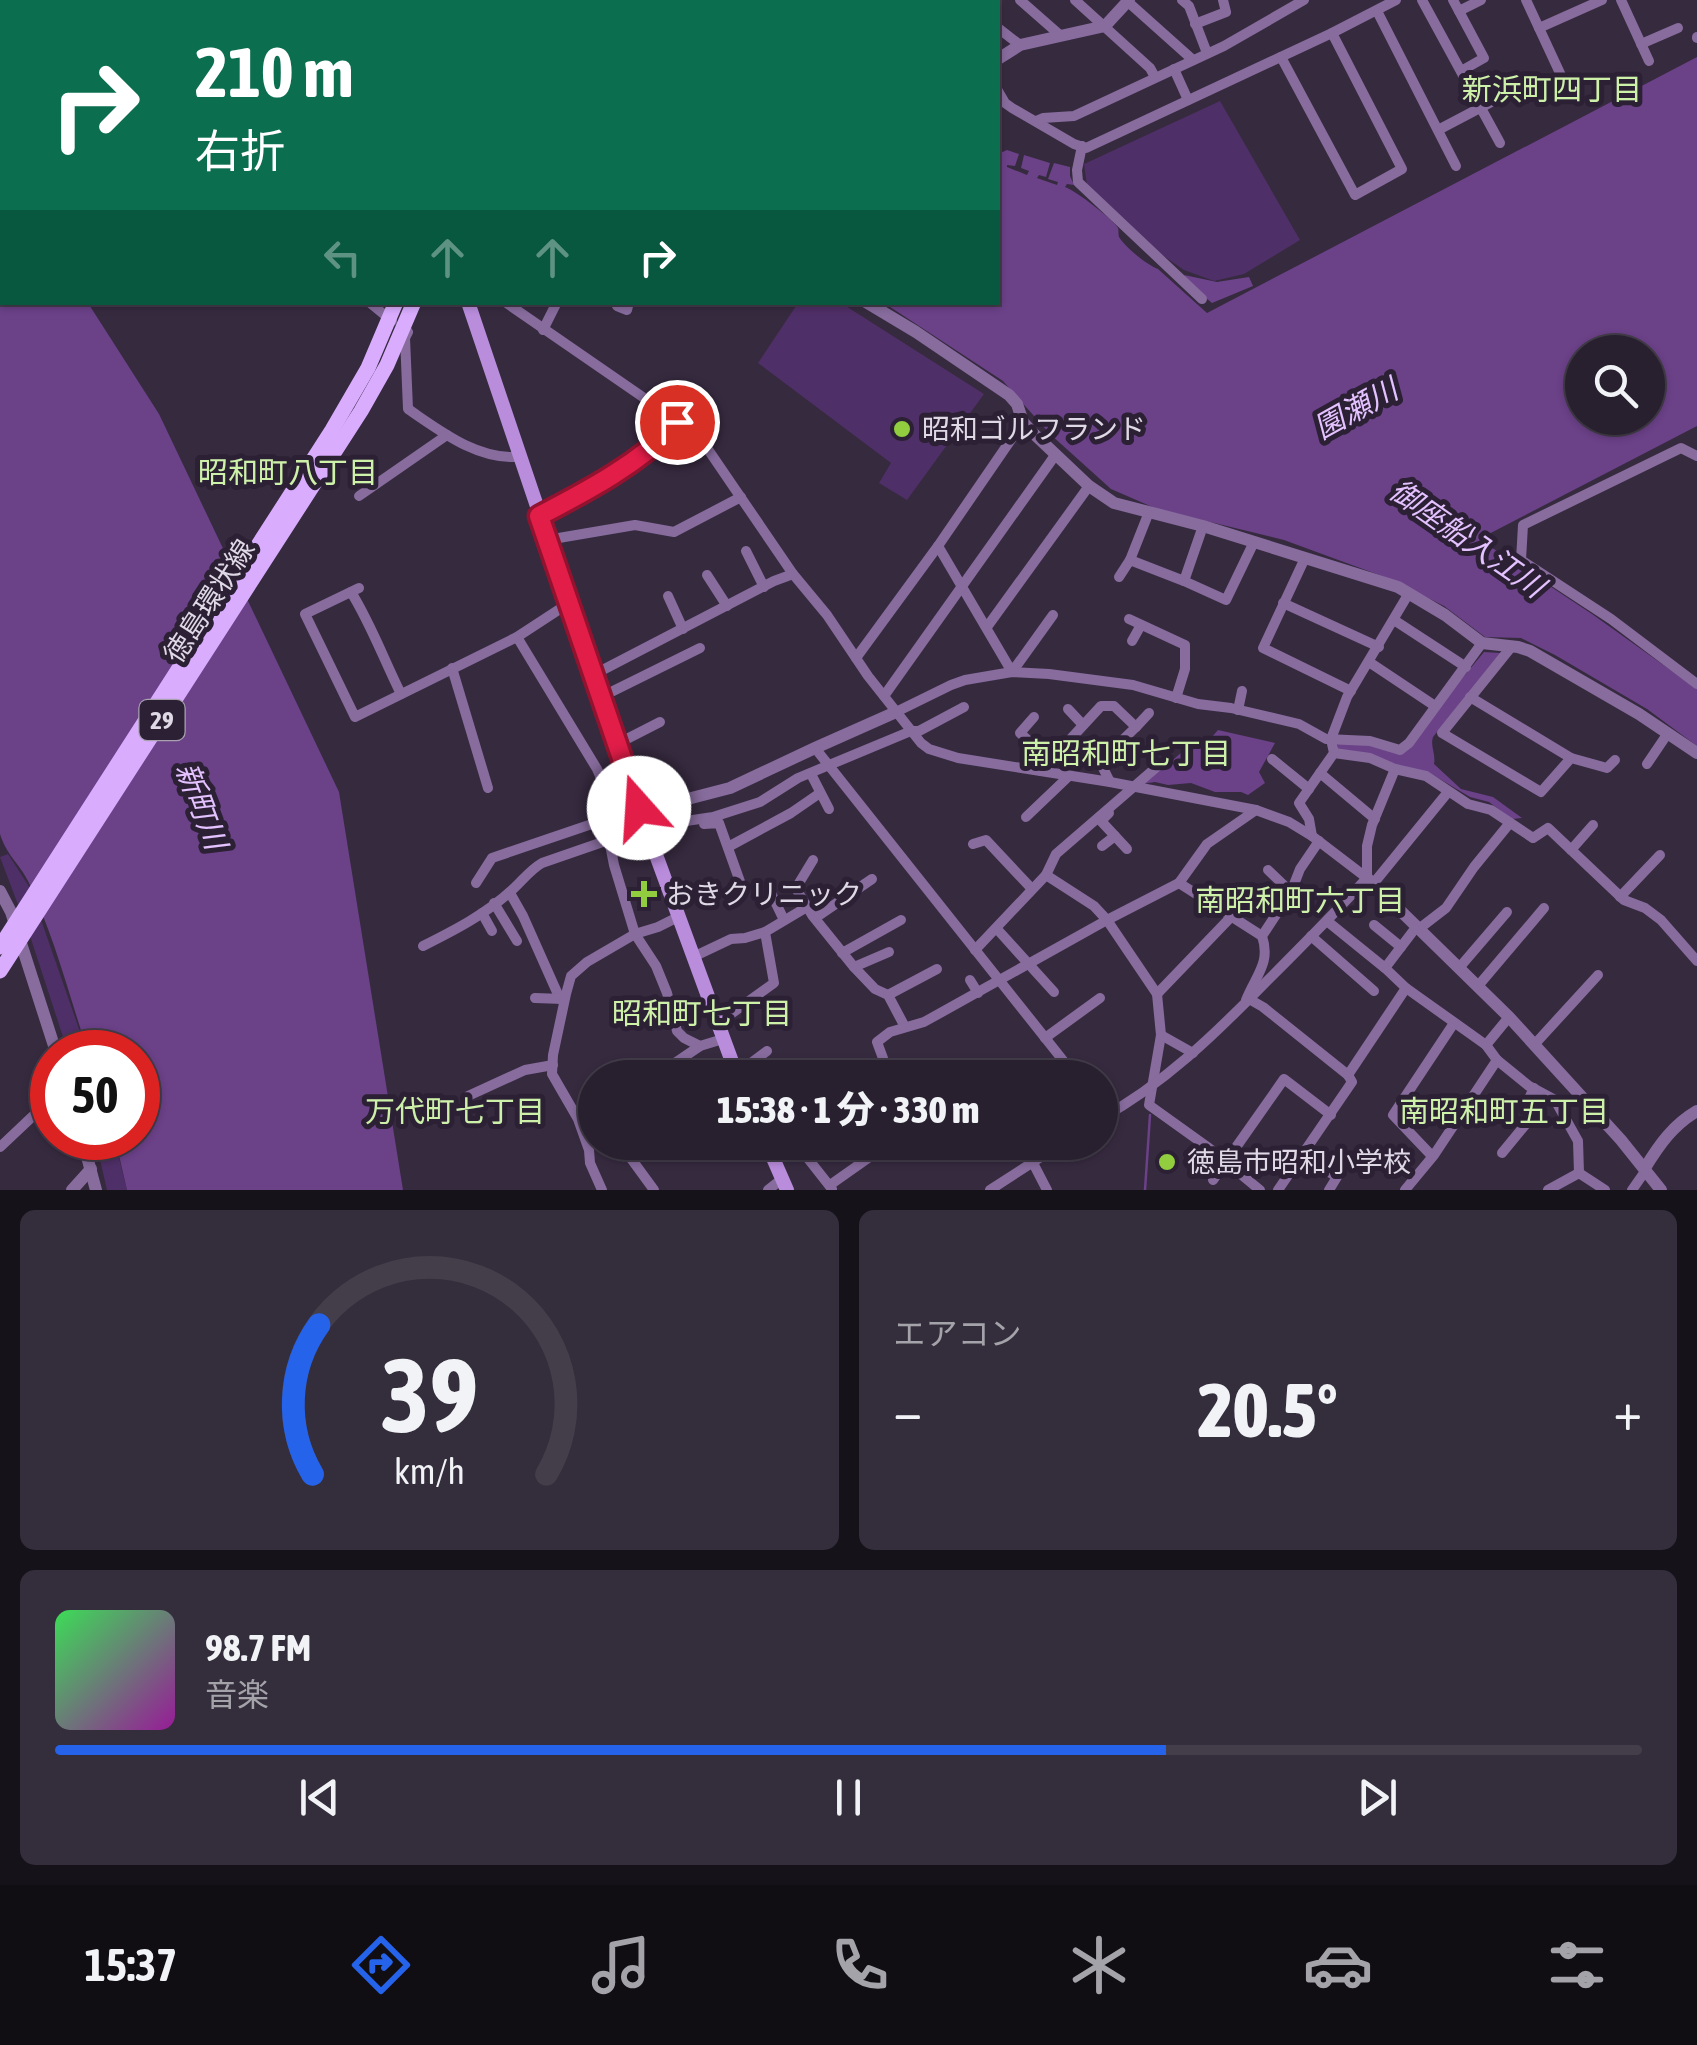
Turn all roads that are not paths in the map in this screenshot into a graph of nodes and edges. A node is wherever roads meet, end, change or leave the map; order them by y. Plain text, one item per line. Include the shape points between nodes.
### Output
1 (1020, 0) edge
2 (1075, 0) edge
3 (1182, 0) edge
4 (1223, 0) edge
5 (1304, 0) edge
6 (1396, 0) edge
7 (1422, 0) edge
8 (1453, 0) edge
9 (1481, 0) edge
10 (1526, 0) edge
11 (1602, 0) edge
12 (1622, 0) edge
13 (1128, 1) edge
14 (1035, 5) edge
15 (1377, 11) junction
16 (1459, 12) junction
17 (1196, 24) junction
18 (1105, 26) junction
19 (1539, 28) junction
20 (1678, 28) dead end
21 (1000, 30) edge
22 (1332, 33) junction
23 (1062, 36) junction
24 (1641, 44) junction
25 (1020, 45) junction
26 (1208, 53) junction
27 (1281, 57) junction
28 (1000, 58) edge
29 (1194, 60) junction
30 (1649, 62) dead end
31 (1174, 69) junction
32 (1461, 71) junction
33 (1155, 77) junction
34 (1516, 90) dead end
35 (1000, 94) edge
36 (1572, 99) dead end
37 (1188, 100) junction
38 (1480, 107) junction
39 (1036, 121) junction
40 (1438, 130) junction
41 (1500, 143) dead end
42 (1082, 146) junction
43 (1456, 166) dead end
44 (1202, 299) dead end
45 (372, 305) edge
46 (393, 305) edge
47 (413, 305) edge
48 (469, 305) edge
49 (509, 305) edge
50 (555, 305) edge
51 (871, 305) edge
52 (543, 330) junction
53 (1023, 422) junction
54 (679, 423) junction
55 (446, 434) junction
56 (1056, 454) junction
57 (1697, 456) edge
58 (518, 457) junction
59 (1089, 486) junction
60 (360, 496) dead end
61 (740, 498) junction
62 (1149, 512) junction
63 (539, 516) junction
64 (1203, 526) junction
65 (547, 540) junction
66 (1254, 542) junction
67 (938, 546) junction
68 (746, 552) dead end
69 (1305, 558) junction
70 (1130, 560) junction
71 (793, 574) junction
72 (707, 575) dead end
73 (1119, 577) dead end
74 (1184, 581) junction
75 (961, 586) junction
76 (764, 587) junction
77 (1409, 594) junction
78 (668, 596) dead end
79 (1284, 603) junction
80 (569, 604) junction
81 (727, 606) junction
82 (1053, 615) dead end
83 (1129, 619) dead end
84 (1394, 620) junction
85 (1141, 624) junction
86 (987, 627) junction
87 (682, 629) junction
88 (517, 636) junction
89 (1132, 641) dead end
90 (1484, 643) junction
91 (1510, 646) junction
92 (1378, 647) junction
93 (700, 648) dead end
94 (856, 658) junction
95 (1369, 662) junction
96 (1466, 667) junction
97 (452, 668) junction
98 (1012, 672) junction
99 (593, 676) junction
100 (1697, 684) edge
101 (1242, 691) dead end
102 (1351, 692) junction
103 (400, 694) junction
104 (884, 696) junction
105 (601, 697) junction
106 (1470, 697) junction
107 (1176, 698) junction
108 (1435, 706) junction
109 (964, 707) dead end
110 (1068, 709) dead end
111 (1238, 710) junction
112 (896, 712) junction
113 (1149, 713) dead end
114 (1034, 717) dead end
115 (660, 722) dead end
116 (1083, 725) junction
117 (1136, 726) junction
118 (911, 731) junction
119 (1668, 733) junction
120 (1332, 739) junction
121 (617, 744) junction
122 (814, 748) junction
123 (1334, 753) junction
124 (1697, 753) edge
125 (1570, 758) junction
126 (1050, 760) junction
127 (1272, 760) dead end
128 (1614, 760) dead end
129 (1647, 764) dead end
130 (828, 765) junction
131 (1159, 765) dead end
132 (1395, 769) junction
133 (1040, 771) junction
134 (1320, 773) junction
135 (811, 774) junction
136 (1069, 776) junction
137 (1110, 782) junction
138 (1135, 787) junction
139 (488, 788) dead end
140 (1309, 789) junction
141 (1448, 792) junction
142 (820, 793) junction
143 (828, 809) dead end
144 (1256, 810) junction
145 (1026, 817) dead end
146 (605, 819) junction
147 (1375, 819) junction
148 (644, 821) junction
149 (1509, 824) junction
150 (1594, 825) dead end
151 (1115, 836) junction
152 (608, 838) junction
153 (1315, 838) junction
154 (536, 844) junction
155 (973, 844) dead end
156 (1102, 846) dead end
157 (728, 847) junction
158 (1127, 849) dead end
159 (1571, 850) junction
160 (1660, 855) dead end
161 (813, 860) dead end
162 (542, 862) junction
163 (1268, 870) dead end
164 (1046, 875) junction
165 (872, 879) dead end
166 (1370, 881) junction
167 (476, 883) dead end
168 (1179, 884) junction
169 (1032, 889) junction
170 (744, 890) dead end
171 (0, 891) edge
172 (770, 891) dead end
173 (1291, 892) junction
174 (510, 893) junction
175 (1620, 897) junction
176 (494, 903) junction
177 (807, 907) junction
178 (1544, 908) dead end
179 (1507, 912) dead end
180 (482, 913) junction
181 (678, 917) junction
182 (815, 918) junction
183 (1230, 918) junction
184 (784, 920) junction
185 (901, 920) dead end
186 (1107, 920) junction
187 (1327, 921) junction
188 (1374, 925) dead end
189 (1419, 927) junction
190 (996, 929) junction
191 (492, 931) dead end
192 (764, 932) junction
193 (635, 934) junction
194 (19, 936) junction
195 (1262, 936) junction
196 (1311, 936) junction
197 (517, 942) dead end
198 (423, 946) dead end
199 (1401, 948) junction
200 (5, 949) edge
201 (975, 950) junction
202 (889, 952) dead end
203 (842, 953) junction
204 (693, 957) junction
205 (0, 961) edge
206 (1697, 961) edge
207 (1028, 964) junction
208 (854, 968) junction
209 (1385, 968) junction
210 (1459, 968) junction
211 (937, 969) dead end
212 (0, 971) edge
213 (1598, 975) dead end
214 (970, 980) dead end
215 (999, 980) junction
216 (1478, 986) junction
217 (1406, 988) junction
218 (1054, 992) dead end
219 (1374, 992) dead end
220 (978, 993) junction
221 (888, 994) junction
222 (1157, 994) junction
223 (535, 998) dead end
224 (1100, 998) dead end
225 (562, 1000) junction
226 (1246, 1002) junction
227 (1509, 1017) junction
228 (1454, 1023) junction
229 (717, 1024) junction
230 (905, 1027) junction
231 (49, 1030) edge
232 (1160, 1035) junction
233 (1046, 1038) junction
234 (723, 1039) junction
235 (1534, 1044) junction
236 (1486, 1045) junction
237 (700, 1046) junction
238 (768, 1050) dead end
239 (1193, 1053) junction
240 (679, 1060) edge
241 (733, 1060) edge
242 (754, 1060) edge
243 (884, 1060) edge
244 (1063, 1060) edge
245 (1497, 1060) junction
246 (553, 1065) junction
247 (1348, 1076) junction
248 (1153, 1086) junction
249 (1534, 1088) junction
250 (468, 1096) dead end
251 (1118, 1109) edge
252 (1697, 1111) edge
253 (1331, 1115) junction
254 (30, 1119) edge
255 (578, 1119) edge
256 (0, 1147) edge
257 (1502, 1152) dead end
258 (1303, 1155) junction
259 (1432, 1156) junction
260 (88, 1160) edge
261 (590, 1160) edge
262 (632, 1160) edge
263 (774, 1160) edge
264 (810, 1160) edge
265 (868, 1160) edge
266 (1037, 1160) edge
267 (1226, 1161) junction
268 (1033, 1163) junction
269 (91, 1169) junction
270 (1645, 1169) junction
271 (1579, 1173) junction
272 (1213, 1180) dead end
273 (784, 1184) edge
274 (832, 1188) edge
275 (72, 1190) edge
276 (96, 1190) edge
277 (602, 1190) edge
278 (654, 1190) edge
279 (768, 1190) edge
280 (990, 1190) edge
281 (1047, 1190) edge
282 (1260, 1190) edge
283 (1278, 1190) edge
284 (1329, 1190) edge
285 (1405, 1190) edge
286 (1548, 1190) edge
287 (1605, 1190) edge
288 (1632, 1190) edge
289 (1661, 1190) edge

1 - 14 street
2 - 18 street
3 - 17 street
4 - 17 street via 1226,12
5 - 26 street
6 - 15 street
7 - 32 street
8 - 16 street
9 - 16 street
10 - 19 street
11 - 19 street
12 - 24 street
13 - 18 street
13 - 29 street
14 - 23 street
15 - 22 street
15 - 40 street
16 - 32 street via 1484,58
17 - 26 street
18 - 23 street
18 - 33 street
19 - 36 street
20 - 24 street
21 - 25 street
22 - 27 street
22 - 27 street via 1402,169 1355,195
23 - 25 street
24 - 30 street
25 - 28 street
26 - 29 street
27 - 37 street
29 - 31 street
31 - 33 street
31 - 37 street
32 - 38 street
33 - 39 street via 1074,116
34 - 38 street
35 - 39 street
37 - 42 street
38 - 40 street
38 - 41 street
39 - 42 street
40 - 43 street
42 - 44 street via 1078,182
45 - 55 street via 408,332 408,410
46 - 200 main road, 徳島環状線 / 29, bridge via 368,368 322,446
47 - 212 main road, 徳島環状線 / 29, bridge via 361,412
48 - 58 main road
49 - 52 street
50 - 52 street
51 - 53 street via 1009,395
52 - 54 street
53 - 56 street
53 - 67 street
54 - 61 street via 705,445
54 - 63 street via 626,468
55 - 58 street via 499,458
55 - 60 street
56 - 59 street
56 - 75 street
57 - 100 street via 1681,448 1523,525 1521,560
58 - 63 main road
59 - 62 street via 1114,503
59 - 86 street
61 - 65 street via 674,532 635,525
61 - 71 street
62 - 64 street
62 - 70 street
63 - 65 main road
64 - 66 street
64 - 74 street
65 - 80 main road
66 - 69 street
66 - 74 street via 1226,600
67 - 75 street
67 - 94 street
68 - 76 street
69 - 77 street
69 - 79 street
70 - 73 street
70 - 74 street
71 - 76 street
71 - 94 street
72 - 81 street
75 - 86 street
75 - 104 street
76 - 81 street
77 - 84 street
77 - 90 street
78 - 87 street
79 - 92 street
79 - 102 street via 1263,648
80 - 88 street
80 - 99 main road
81 - 87 street
82 - 98 street
83 - 85 street
84 - 92 street
84 - 96 street
85 - 89 street
85 - 107 street via 1186,646
86 - 98 street
87 - 99 street
88 - 97 street
88 - 146 street via 597,770 606,790
90 - 91 street
90 - 96 street
91 - 106 street
91 - 119 street via 1530,651
92 - 95 street
93 - 105 street
94 - 104 street
95 - 102 street
95 - 108 street
96 - 108 street
97 - 103 street
97 - 139 street
98 - 107 street via 1110,681
98 - 112 street via 951,685
99 - 105 main road
101 - 111 street
102 - 120 street
103 - 103 street via 355,590 306,614 354,717
104 - 112 street
105 - 121 main road
106 - 125 street
106 - 125 street via 1442,732 1541,792
107 - 111 street
108 - 120 street via 1402,749
109 - 118 street
110 - 116 street
111 - 120 street
112 - 118 street
112 - 122 street
113 - 117 street
114 - 126 street via 1020,733
115 - 121 street
116 - 117 street via 1101,706 1114,706
116 - 126 street
117 - 137 street via 1100,762
118 - 130 street
118 - 133 street via 940,753
119 - 124 street
119 - 129 street
120 - 123 street
121 - 148 main road
122 - 130 street
122 - 148 street
123 - 132 street
123 - 134 street
125 - 128 street via 1607,768
126 - 133 street
127 - 140 street
130 - 135 street
130 - 201 street
131 - 138 street
132 - 141 street via 1426,776
132 - 147 street
133 - 136 street
134 - 140 street
134 - 147 street
135 - 142 street
135 - 148 street via 760,802 713,816
136 - 137 street
136 - 145 street
137 - 138 street
138 - 144 street
138 - 151 street via 1101,821
138 - 164 street via 1056,854
140 - 153 street via 1300,803
141 - 149 street
141 - 166 street
142 - 143 street
142 - 157 street
144 - 153 street
144 - 168 street via 1207,844
146 - 148 street
146 - 152 street
146 - 154 street
147 - 166 street via 1366,846
148 - 152 street
148 - 157 street via 673,828 719,823
148 - 181 main road
149 - 159 street via 1532,838 1548,828
149 - 189 street via 1446,908
150 - 159 street
151 - 156 street
151 - 158 street
152 - 162 street
152 - 193 street
153 - 166 street
153 - 173 street
154 - 162 street
154 - 167 street via 492,858
155 - 169 street via 986,840
157 - 170 street
159 - 175 street
160 - 175 street
161 - 177 street via 796,888
162 - 174 street
163 - 173 street
164 - 169 street
164 - 186 street
165 - 182 street
166 - 187 street
166 - 189 street
168 - 183 street
168 - 186 street
169 - 190 street
171 - 194 street
172 - 184 street
173 - 195 street
174 - 176 street
174 - 225 street
175 - 206 street via 1661,920
176 - 180 street
176 - 197 street
177 - 182 street
177 - 184 street
178 - 216 street
179 - 210 street
180 - 191 street
180 - 198 street
181 - 193 street
181 - 204 main road
182 - 203 street
183 - 195 street
183 - 222 street
184 - 192 street
185 - 203 street
186 - 207 street
186 - 222 street
187 - 196 street
187 - 209 street
188 - 199 street
189 - 199 street
189 - 210 street
190 - 201 street
190 - 207 street
192 - 204 street via 730,938
192 - 229 street via 774,982
193 - 225 street via 571,976
193 - 237 street via 656,966 677,1030
194 - 200 street
194 - 231 street
195 - 226 street via 1267,951
196 - 219 street
196 - 226 street
199 - 209 street
200 - 205 street
200 - 212 street
201 - 215 street
202 - 208 street
203 - 208 street
204 - 229 main road
207 - 215 street
207 - 218 street
208 - 221 street
209 - 217 street
210 - 216 street
211 - 221 street
213 - 235 street
214 - 220 street
215 - 220 street
215 - 233 street
216 - 227 street
217 - 228 street
217 - 247 street
220 - 230 street
221 - 230 street
222 - 232 street
223 - 225 street
224 - 233 street
225 - 246 street
226 - 239 street
226 - 247 street via 1263,1007
227 - 235 street
227 - 236 street
228 - 236 street
228 - 259 street via 1394,1114
229 - 234 main road
230 - 243 street via 877,1042
232 - 239 street
232 - 248 street
233 - 244 street
234 - 237 street
234 - 241 main road
235 - 270 street
236 - 245 street
237 - 240 street
238 - 242 street
239 - 248 street
245 - 249 street
245 - 259 street
246 - 250 street
246 - 255 street
247 - 253 street via 1352,1082
248 - 251 street
248 - 267 street via 1150,1105
249 - 257 street via 1524,1109 1530,1119
249 - 271 street via 1562,1110 1578,1141
252 - 270 street via 1658,1145
253 - 258 street
253 - 267 street via 1284,1078
254 - 256 street
258 - 283 street
258 - 284 street via 1337,1177
259 - 285 street
260 - 269 street
261 - 277 street
262 - 278 street
263 - 273 main road
264 - 274 street
265 - 274 street
266 - 268 street
267 - 272 street
267 - 282 street
268 - 280 street
268 - 281 street
269 - 275 street
269 - 276 street
270 - 288 street
270 - 289 street
271 - 286 street
271 - 287 street
273 - 279 street

